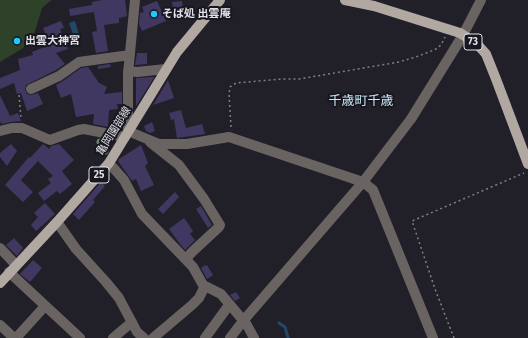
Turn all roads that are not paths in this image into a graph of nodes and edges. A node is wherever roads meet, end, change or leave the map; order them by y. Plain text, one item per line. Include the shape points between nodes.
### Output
1 (220, 0) edge
2 (345, 0) edge
3 (481, 0) edge
4 (135, 1) edge
5 (372, 3) edge
6 (463, 35) junction
7 (130, 55) junction
8 (166, 69) junction
9 (128, 72) junction
10 (31, 89) dead end
11 (0, 131) edge
12 (127, 134) junction
13 (147, 140) junction
14 (109, 163) junction
15 (528, 164) edge
16 (364, 182) junction
17 (56, 222) junction
18 (0, 248) edge
19 (186, 260) junction
20 (13, 269) junction
21 (0, 283) edge
22 (205, 286) junction
23 (229, 305) junction
24 (44, 306) junction
25 (243, 321) junction
26 (132, 322) junction
27 (0, 325) edge
28 (14, 338) edge
29 (80, 338) edge
30 (113, 338) edge
31 (144, 338) edge
32 (153, 338) edge
33 (205, 338) edge
34 (230, 338) edge
35 (254, 338) edge
36 (433, 338) edge

1 - 8 main road, 亀岡園部線 / 25
2 - 5 main road, 73
3 - 6 street
4 - 7 street
5 - 6 main road, 73
6 - 15 main road, 73 via 486,54
6 - 16 street via 411,118
7 - 9 street
7 - 10 street via 79,62 59,76
8 - 9 street
8 - 12 main road, 亀岡園部線 / 25
9 - 12 street
11 - 12 street via 22,128 50,140 84,129
12 - 13 street
12 - 14 main road, 亀岡園部線 / 25
13 - 16 street via 159,144 187,144 228,137
13 - 19 street via 179,166 220,224
14 - 17 main road, 亀岡園部線 / 25
14 - 19 street via 124,180 142,214
16 - 25 street
16 - 36 street via 373,190
17 - 20 main road, 亀岡園部線 / 25
17 - 26 street via 119,298
18 - 20 street
19 - 22 street
20 - 21 main road, 亀岡園部線 / 25
20 - 24 street
22 - 23 street via 221,294
22 - 32 street via 192,306
23 - 25 street
23 - 33 street
24 - 28 street
24 - 29 street
25 - 34 street
25 - 35 street
26 - 30 street
26 - 31 street
27 - 28 street

